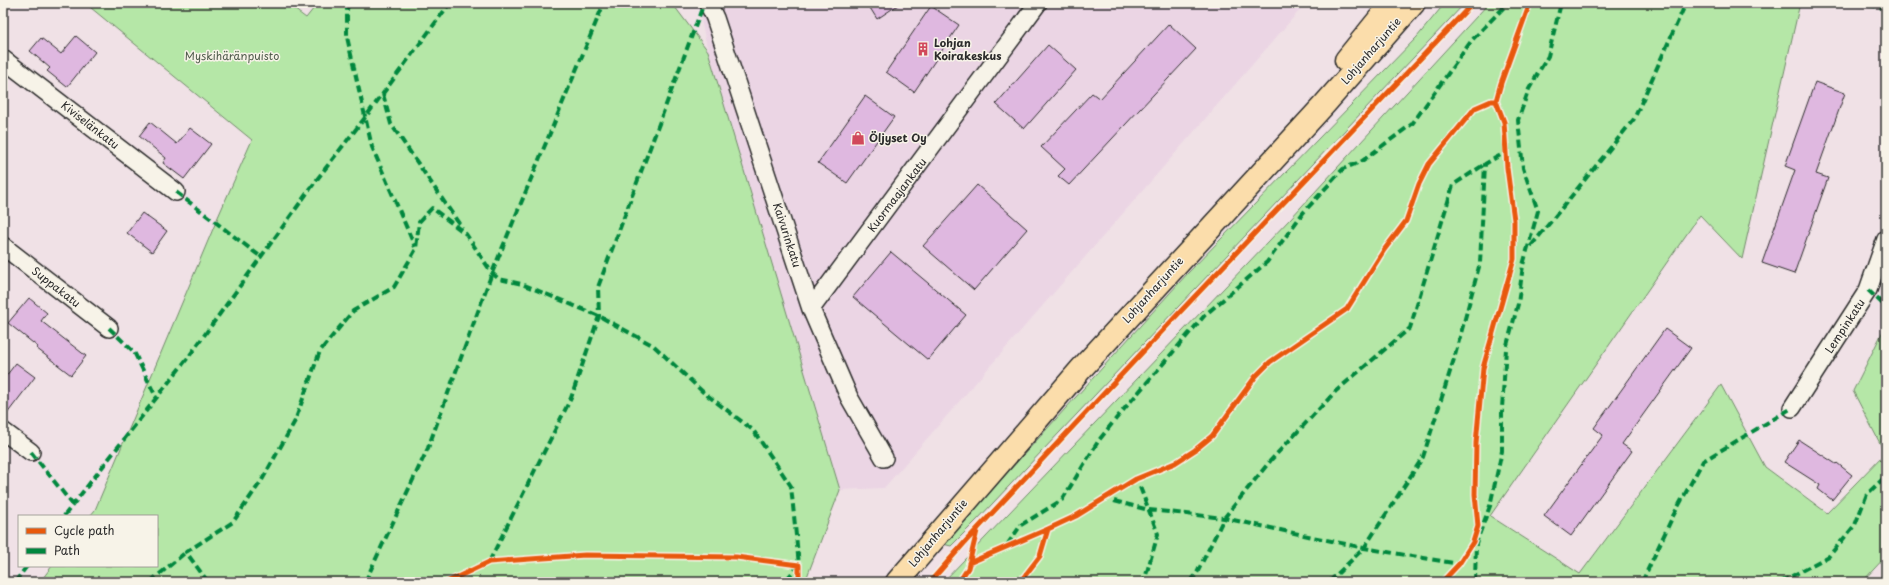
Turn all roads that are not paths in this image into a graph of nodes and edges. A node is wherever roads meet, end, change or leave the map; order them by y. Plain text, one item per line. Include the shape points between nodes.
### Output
1 (708, 3) edge
2 (1038, 3) edge
3 (1392, 3) edge
4 (1414, 3) edge
5 (1430, 3) edge
6 (3, 58) edge
7 (1323, 106) junction
8 (176, 192) dead end
9 (1239, 197) junction
10 (1886, 239) edge
11 (3, 246) edge
12 (811, 309) junction
13 (109, 328) dead end
14 (1792, 408) dead end
15 (3, 431) edge
16 (30, 452) dead end
17 (884, 458) dead end
18 (897, 582) edge

1 - 12 street, Kaivurinkatu
2 - 12 street, Kuormaajankatu
3 - 9 highway
4 - 7 highway, Lohjanharjuntie
5 - 7 highway
6 - 8 street, Kiviselänkatu
7 - 9 highway, Lohjanharjuntie
9 - 18 highway, Lohjanharjuntie via 1086,364
10 - 14 street, Lempinkatu via 1868,290
11 - 13 street, Suppakatu
12 - 17 street, Kaivurinkatu via 849,397
15 - 16 street

